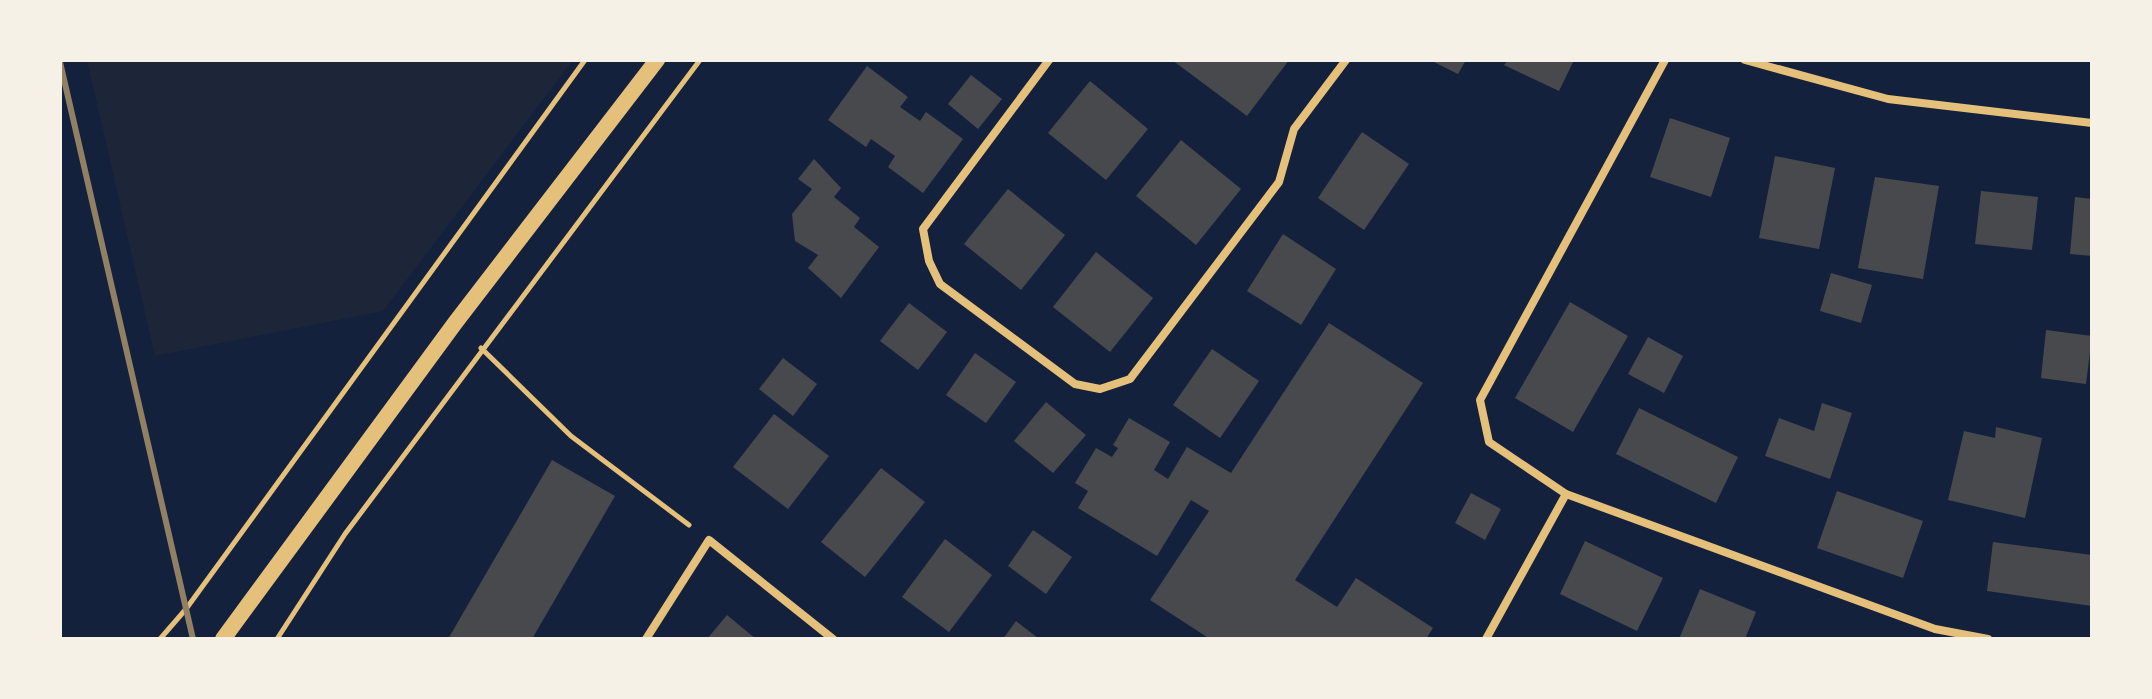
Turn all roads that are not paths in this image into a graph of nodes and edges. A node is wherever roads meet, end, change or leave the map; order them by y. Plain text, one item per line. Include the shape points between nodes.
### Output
1 (657, 60) edge
2 (1049, 60) edge
3 (1346, 60) edge
4 (1665, 60) edge
5 (1745, 60) edge
6 (2092, 123) edge
7 (1566, 494) junction
8 (223, 639) edge
9 (646, 639) edge
10 (833, 639) edge
11 (1486, 639) edge
12 (1988, 639) edge

1 - 8 main road
2 - 3 street via 923,229 940,284 1075,384 1100,389 1130,379 1279,182 1294,129
4 - 7 street via 1480,400 1489,442
5 - 6 street via 1888,99
7 - 11 street
7 - 12 street via 1935,629
9 - 10 street via 709,540

